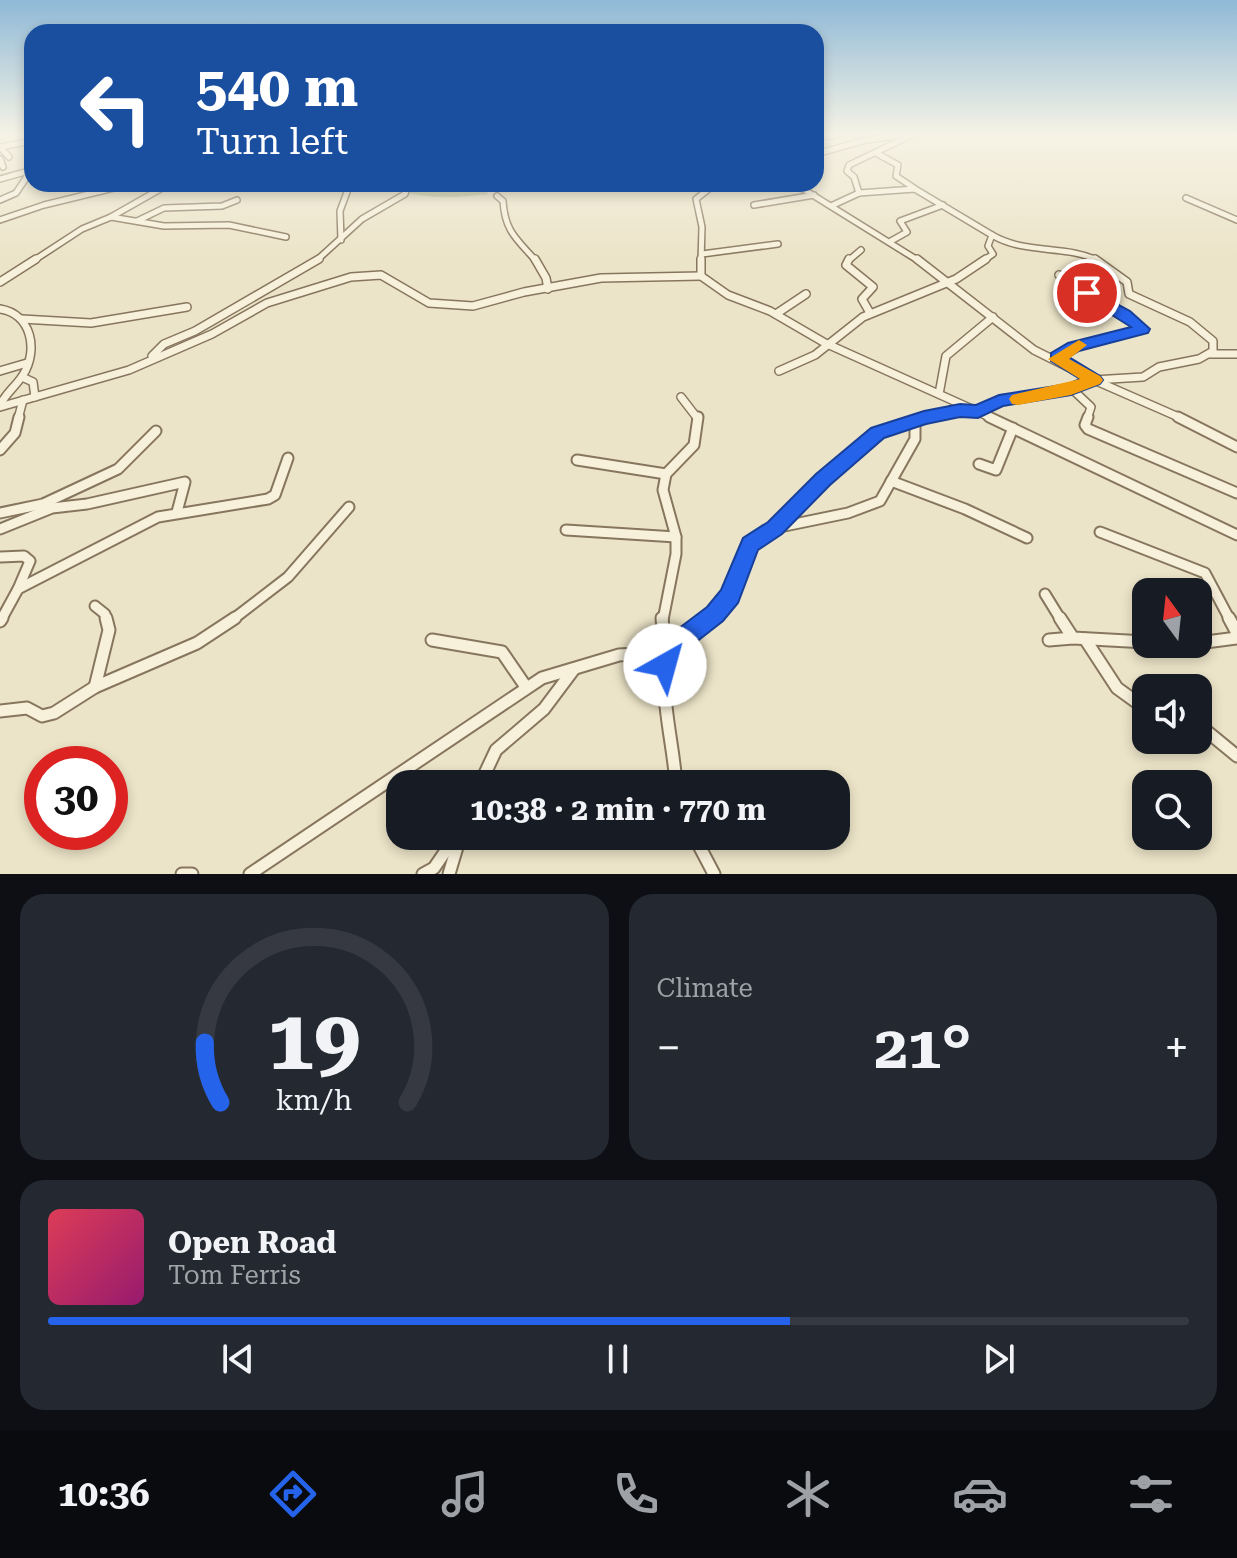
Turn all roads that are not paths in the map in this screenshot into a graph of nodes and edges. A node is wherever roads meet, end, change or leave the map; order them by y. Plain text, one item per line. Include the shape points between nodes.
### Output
1 (853, 176) edge
2 (896, 176) edge
3 (24, 182) edge
4 (915, 189) junction
5 (97, 192) edge
6 (155, 192) edge
7 (347, 192) edge
8 (406, 192) edge
9 (705, 192) edge
10 (809, 192) edge
11 (859, 193) junction
12 (814, 195) junction
13 (497, 196) dead end
14 (1186, 198) dead end
15 (0, 200) edge
16 (237, 200) dead end
17 (754, 205) dead end
18 (943, 205) junction
19 (831, 206) junction
20 (111, 217) junction
21 (0, 220) edge
22 (1237, 220) edge
23 (137, 221) junction
24 (992, 235) junction
25 (286, 237) dead end
26 (341, 240) junction
27 (891, 241) junction
28 (778, 244) dead end
29 (861, 250) dead end
30 (702, 254) junction
31 (1059, 275) dead end
32 (701, 276) junction
33 (0, 282) edge
34 (947, 283) junction
35 (548, 289) junction
36 (806, 294) dead end
37 (187, 307) dead end
38 (0, 309) edge
39 (870, 313) junction
40 (776, 314) junction
41 (993, 317) junction
42 (22, 319) junction
43 (828, 345) junction
44 (1207, 354) junction
45 (1237, 354) edge
46 (1056, 359) junction
47 (145, 362) junction
48 (27, 363) junction
49 (0, 371) edge
50 (779, 371) dead end
51 (22, 377) junction
52 (1094, 380) junction
53 (1072, 389) junction
54 (939, 394) junction
55 (35, 397) junction
56 (681, 397) dead end
57 (23, 400) junction
58 (0, 406) edge
59 (978, 412) junction
60 (915, 422) junction
61 (1013, 428) junction
62 (156, 431) dead end
63 (1237, 447) edge
64 (0, 450) edge
65 (288, 458) dead end
66 (577, 460) dead end
67 (979, 464) dead end
68 (666, 474) junction
69 (891, 481) junction
70 (1237, 493) edge
71 (349, 507) dead end
72 (177, 512) junction
73 (0, 513) edge
74 (775, 528) junction
75 (0, 529) edge
76 (566, 530) dead end
77 (1100, 532) dead end
78 (1237, 535) edge
79 (676, 537) junction
80 (1027, 538) dead end
81 (1, 557) edge
82 (18, 589) junction
83 (1045, 594) dead end
84 (95, 606) dead end
85 (0, 621) edge
86 (1237, 635) edge
87 (1079, 639) junction
88 (432, 640) dead end
89 (1049, 640) dead end
90 (1212, 640) edge
91 (1132, 641) edge
92 (666, 652) junction
93 (575, 669) junction
94 (95, 687) junction
95 (526, 687) junction
96 (1132, 700) edge
97 (0, 711) edge
98 (1212, 735) edge
99 (1237, 756) edge
100 (484, 770) edge
101 (675, 770) edge
102 (448, 850) edge
103 (455, 850) edge
104 (701, 850) edge
105 (182, 874) edge
106 (192, 874) edge
107 (250, 874) edge
108 (423, 874) edge
109 (449, 874) edge
110 (714, 874) edge

1 - 11 street
2 - 4 street
3 - 15 street via 16,193
4 - 11 street
4 - 18 street
5 - 21 street
6 - 20 street
7 - 26 street via 340,211
8 - 26 street via 362,219
9 - 30 street via 696,199
10 - 12 street
11 - 19 street
12 - 17 street
12 - 19 street
13 - 35 street via 503,201 505,222 540,265
14 - 22 street
16 - 23 street via 222,206 164,208
18 - 24 street
18 - 27 street via 900,221 907,232
19 - 27 street
20 - 23 street
20 - 33 street via 82,229
23 - 25 street via 229,225
24 - 34 street via 988,246 993,254
24 - 44 street via 1006,245 1101,261 1127,282 1129,294 1190,322 1213,341 1213,351
26 - 47 street via 307,267 164,344
27 - 34 street
28 - 30 street
29 - 39 street via 846,265 873,287 862,299
30 - 32 street
31 - 46 street via 1143,329 1074,347
32 - 35 street via 601,278
32 - 40 street via 728,295
34 - 39 street
34 - 41 street
35 - 47 street via 473,306 451,305 429,303 381,275 351,277 267,303
36 - 40 street
37 - 42 street via 91,323
38 - 42 street via 17,312
39 - 43 street
40 - 43 street
41 - 46 street via 1034,350
41 - 54 street via 942,362
42 - 48 street via 29,330
43 - 50 street
43 - 54 street
44 - 45 street
44 - 52 street via 1143,377
46 - 52 street
47 - 55 street
48 - 49 street
48 - 51 street
51 - 55 street via 33,382
51 - 58 street via 10,386
52 - 53 street
52 - 63 street via 1184,417
53 - 59 street via 999,401
53 - 70 street via 1091,407 1088,429
54 - 59 street
55 - 57 street
56 - 68 street via 701,412 694,445
57 - 58 street
57 - 64 street via 15,433
59 - 60 street via 944,413
59 - 61 street
60 - 69 street via 915,439
60 - 74 street via 878,433
61 - 67 street via 996,470
61 - 78 street
62 - 73 street via 118,469 43,504
65 - 72 street via 275,495 268,499
66 - 68 street
68 - 79 street via 665,504
69 - 74 street via 885,496 874,504
69 - 80 street
71 - 94 street via 288,577 235,618 197,643
72 - 75 street via 185,482 52,508
72 - 82 street
74 - 92 street via 750,544 730,596 715,614
76 - 79 street
77 - 86 street via 1205,573
79 - 92 street via 674,573 662,615
81 - 82 street via 24,556 30,561
82 - 85 street
83 - 87 street
84 - 94 street via 105,614 109,630
86 - 90 street
87 - 89 street
87 - 91 street
87 - 96 street
88 - 95 street via 502,652
92 - 93 street via 619,655
92 - 101 street via 665,695
93 - 95 street
93 - 100 street via 541,713 497,745
94 - 97 street via 54,713
95 - 107 street
98 - 99 street
102 - 108 street
103 - 109 street
104 - 110 street
105 - 106 street

